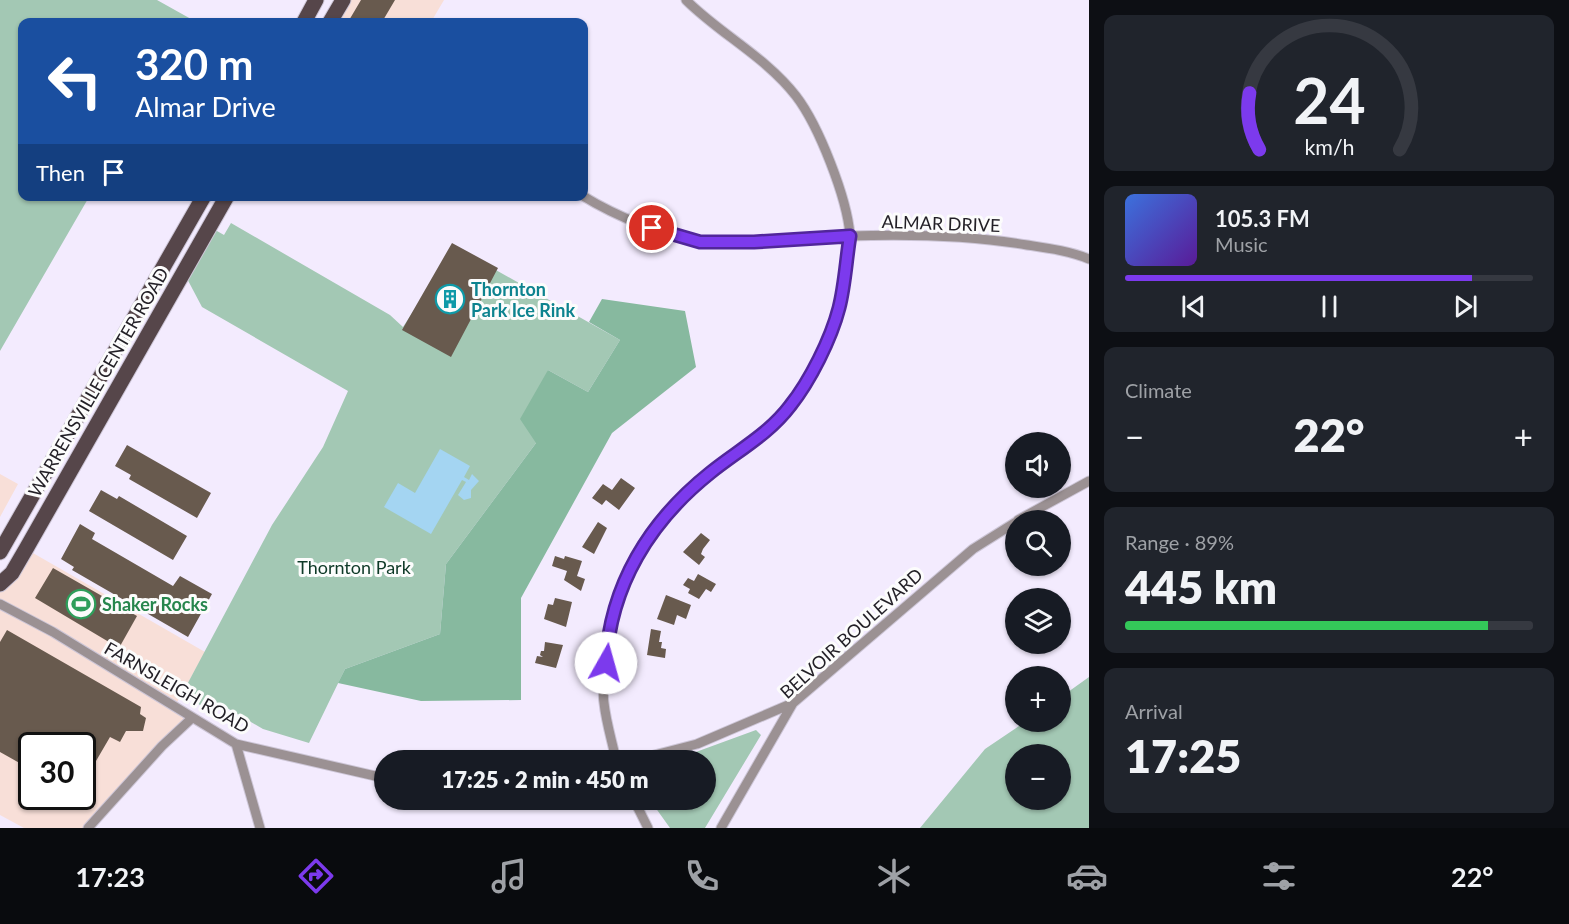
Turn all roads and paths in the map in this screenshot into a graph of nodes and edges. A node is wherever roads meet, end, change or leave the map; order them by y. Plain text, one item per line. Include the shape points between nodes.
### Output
1 (316, 0) edge
2 (343, 0) edge
3 (686, 0) edge
4 (306, 18) edge
5 (332, 18) edge
6 (588, 199) edge
7 (201, 201) edge
8 (224, 201) edge
9 (850, 236) junction
10 (1089, 259) edge
11 (1089, 481) edge
12 (1037, 510) edge
13 (1005, 529) edge
14 (0, 552) edge
15 (0, 584) edge
16 (0, 604) edge
17 (793, 703) junction
18 (192, 718) junction
19 (236, 744) junction
20 (614, 750) edge
21 (673, 750) edge
22 (374, 776) edge
23 (639, 810) edge
24 (88, 828) edge
25 (260, 828) edge
26 (648, 828) edge
27 (721, 828) edge

1 - 4 main road
2 - 5 main road
3 - 9 street via 796,96 820,137 838,184
6 - 9 street, ALMAR DRIVE via 652,228 700,242
7 - 14 main road, WARRENSVILLE CENTER ROAD
8 - 15 main road, WARRENSVILLE CENTER ROAD via 12,573
9 - 10 street, ALMAR DRIVE via 945,236 1004,241
9 - 20 street via 839,308 824,348 791,406 759,438 672,506 651,531 628,573 614,607 606,648 603,701
11 - 12 street, BELVOIR BOULEVARD
13 - 17 street, BELVOIR BOULEVARD via 973,549
16 - 18 street, FARNSLEIGH ROAD
17 - 21 street via 697,744
17 - 27 street, BELVOIR BOULEVARD
18 - 19 street, FARNSLEIGH ROAD
18 - 24 street
19 - 22 street, FARNSLEIGH ROAD
19 - 25 street
23 - 26 street

